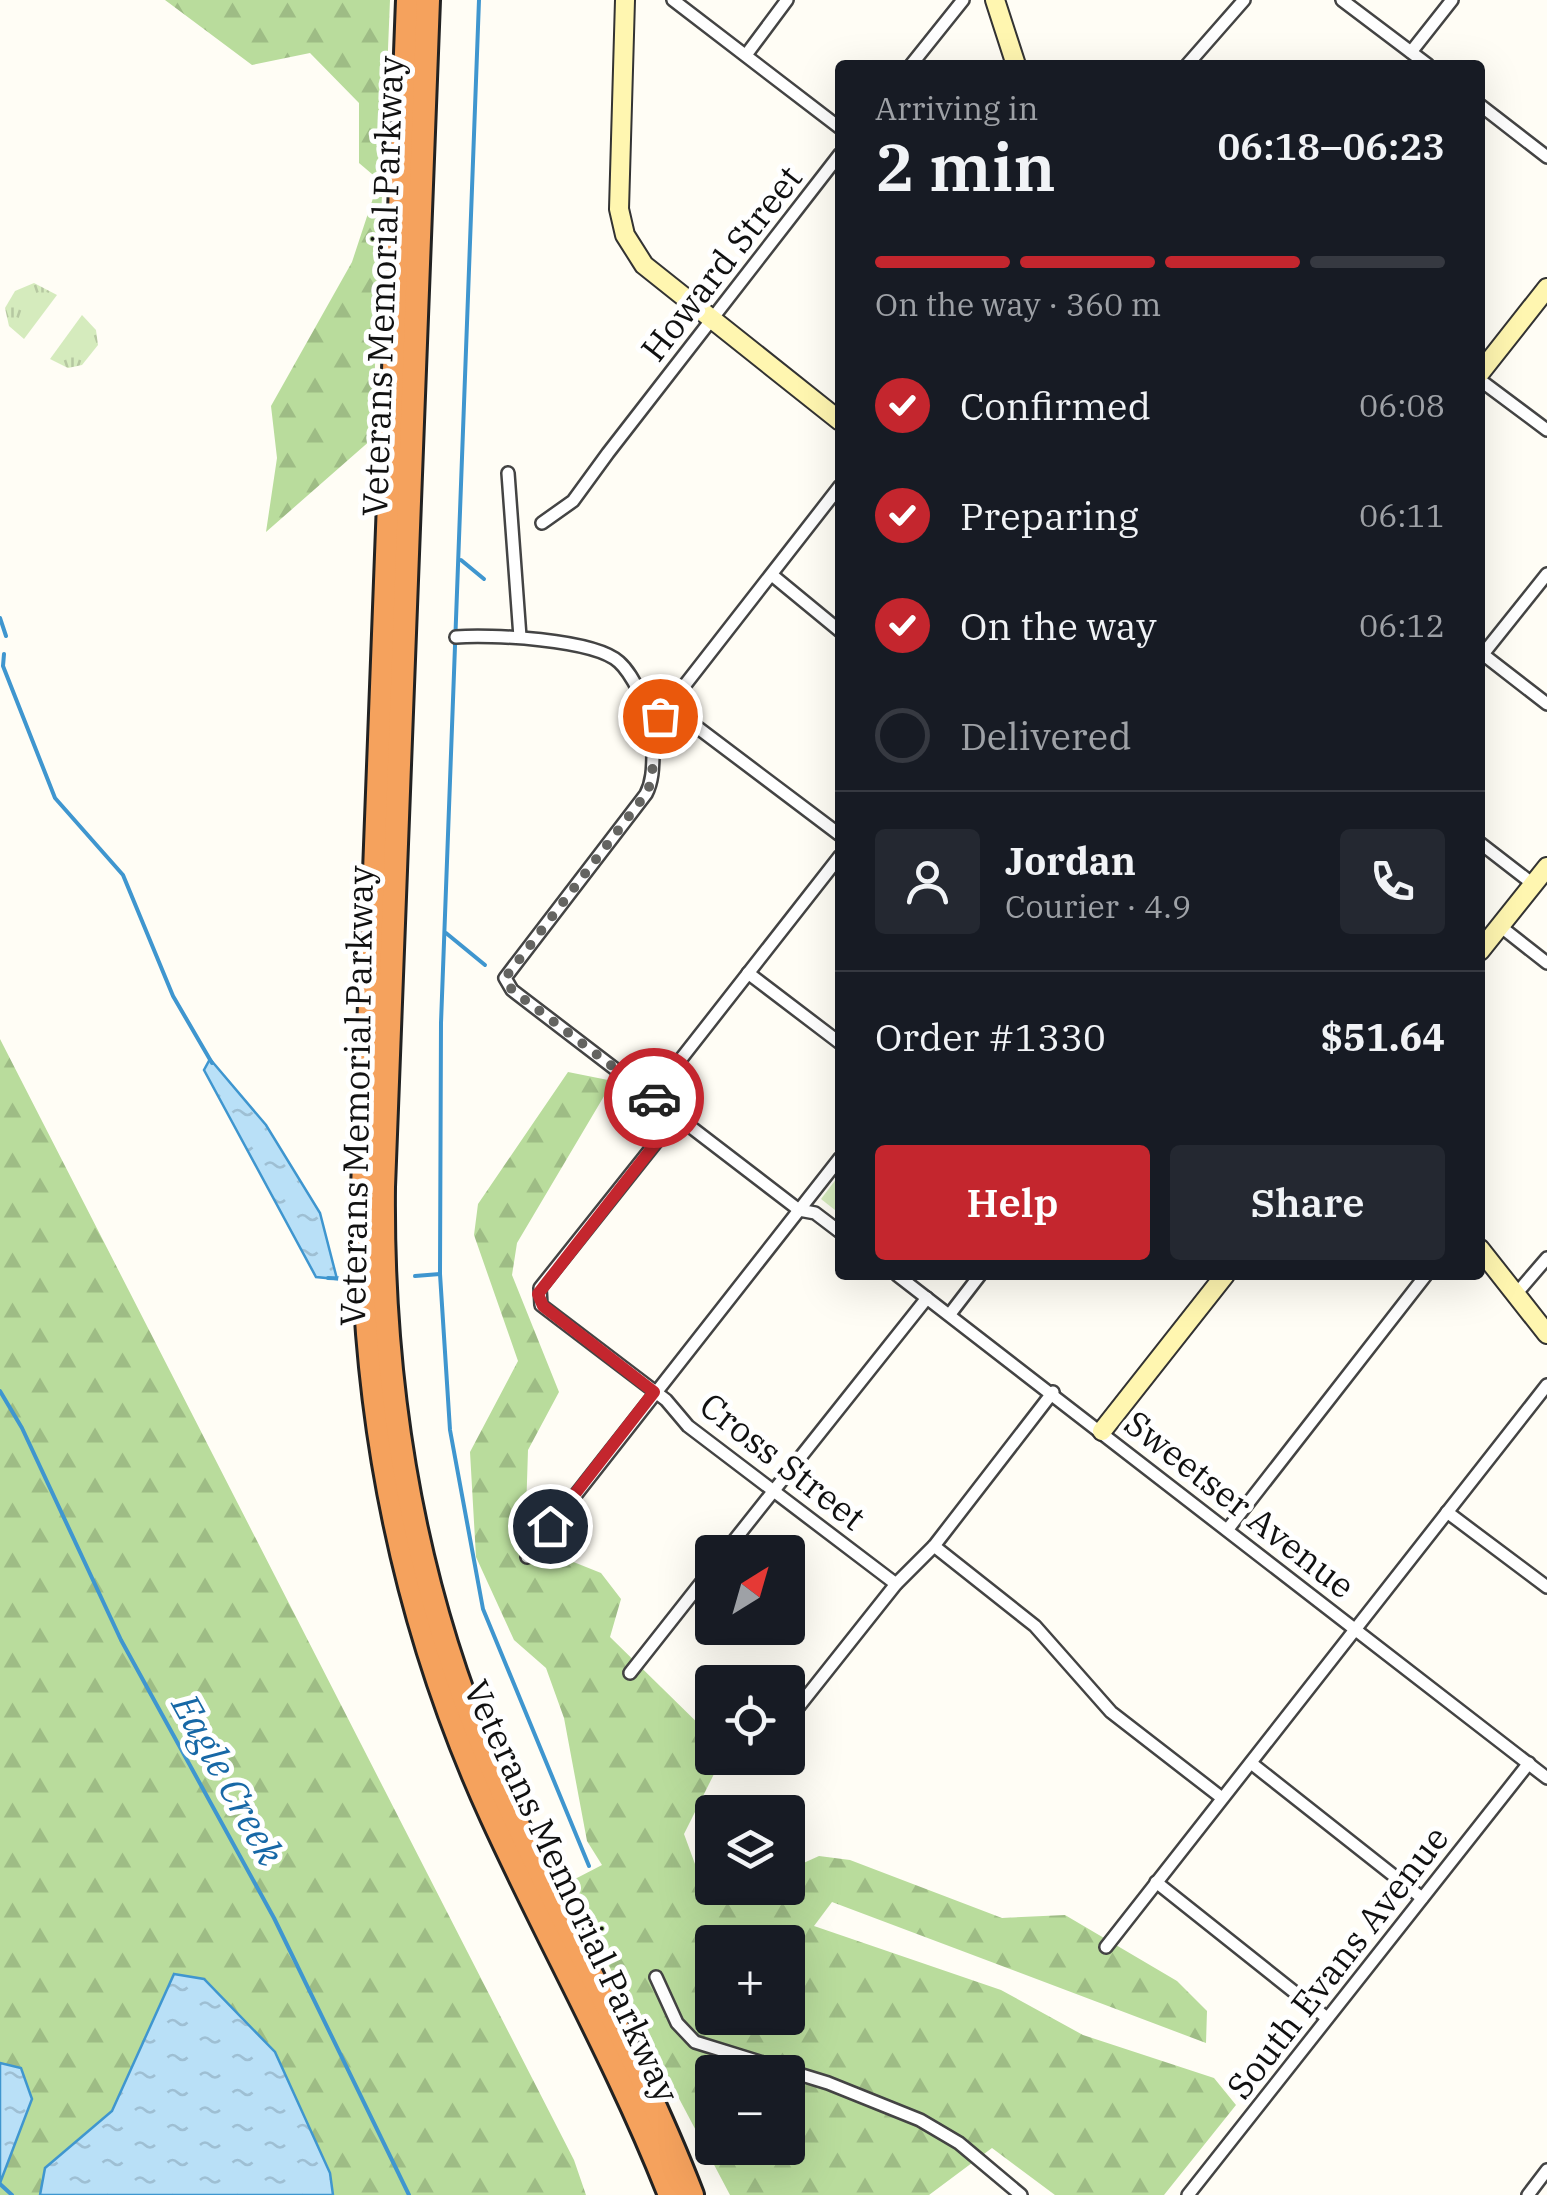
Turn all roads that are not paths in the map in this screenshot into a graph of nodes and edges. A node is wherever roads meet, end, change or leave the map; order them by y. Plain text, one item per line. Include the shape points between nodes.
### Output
1 (408, 0) edge
2 (428, 0) edge
3 (624, 0) edge
4 (673, 0) edge
5 (788, 0) edge
6 (962, 0) edge
7 (994, 0) edge
8 (1244, 0) edge
9 (1342, 0) edge
10 (1452, 0) edge
11 (1411, 52) junction
12 (746, 55) junction
13 (915, 60) edge
14 (1014, 60) edge
15 (1191, 60) edge
16 (1421, 60) edge
17 (1485, 109) edge
18 (835, 124) edge
19 (1547, 156) edge
20 (835, 161) edge
21 (1547, 288) edge
22 (712, 322) junction
23 (1485, 369) edge
24 (1485, 380) edge
25 (835, 417) edge
26 (1547, 430) edge
27 (508, 473) dead end
28 (835, 493) edge
29 (542, 522) dead end
30 (1547, 574) edge
31 (772, 575) junction
32 (835, 627) edge
33 (456, 637) dead end
34 (520, 637) junction
35 (1485, 649) edge
36 (1485, 655) edge
37 (1547, 704) edge
38 (669, 706) junction
39 (658, 720) junction
40 (835, 832) edge
41 (1485, 847) edge
42 (835, 862) edge
43 (1547, 866) edge
44 (1533, 884) junction
45 (1500, 926) junction
46 (1485, 945) edge
47 (1547, 963) edge
48 (748, 973) junction
49 (835, 1040) edge
50 (652, 1096) junction
51 (677, 1116) junction
52 (835, 1164) edge
53 (799, 1210) junction
54 (835, 1228) edge
55 (1485, 1255) edge
56 (1547, 1258) edge
57 (904, 1280) edge
58 (976, 1280) edge
59 (1221, 1280) edge
60 (1422, 1280) edge
61 (1516, 1294) junction
62 (927, 1298) junction
63 (950, 1314) junction
64 (1547, 1334) edge
65 (1547, 1385) edge
66 (654, 1392) junction
67 (1053, 1392) junction
68 (1102, 1431) junction
69 (773, 1491) junction
70 (1447, 1512) junction
71 (1228, 1528) junction
72 (739, 1535) edge
73 (934, 1546) junction
74 (526, 1557) dead end
75 (896, 1584) junction
76 (1547, 1587) edge
77 (695, 1591) edge
78 (1356, 1629) junction
79 (630, 1673) dead end
80 (805, 1699) edge
81 (1251, 1762) junction
82 (1529, 1763) junction
83 (1547, 1778) edge
84 (1222, 1798) junction
85 (1156, 1882) junction
86 (1422, 1898) junction
87 (1106, 1947) dead end
88 (656, 1977) dead end
89 (1327, 2018) junction
90 (1547, 2170) edge
91 (670, 2195) edge
92 (692, 2195) edge
93 (1021, 2195) edge
94 (1188, 2195) edge
95 (1528, 2195) edge

1 - 91 highway, Veterans Memorial Parkway via 364,1190 371,1388 398,1545 447,1708
2 - 92 highway, Veterans Memorial Parkway via 383,1188 392,1393 421,1554 460,1686
3 - 22 street via 619,209 644,265
4 - 12 street
5 - 12 street
6 - 13 street
7 - 14 street
8 - 15 street
9 - 11 street
10 - 11 street
11 - 16 street
12 - 18 street
17 - 19 street
20 - 22 street, Howard Street
21 - 23 street
22 - 25 street
22 - 29 street, Howard Street via 587,486
24 - 26 street
27 - 34 street
28 - 31 street
30 - 35 street
31 - 32 street
31 - 38 street
33 - 34 street
34 - 39 street via 617,660
36 - 37 street
38 - 39 street
38 - 40 street
39 - 50 street via 646,794 507,972 506,984
41 - 44 street
42 - 48 street
43 - 44 street
44 - 45 street
45 - 46 street
45 - 47 street
48 - 49 street
48 - 50 street
50 - 51 street
51 - 53 street
51 - 66 street, Cross Street via 540,1288 543,1306
52 - 53 street
53 - 54 street
53 - 66 street
55 - 61 street
56 - 61 street
57 - 62 street, Sweetser Avenue
58 - 63 street
59 - 68 street
60 - 71 street
61 - 64 street
62 - 63 street, Sweetser Avenue
62 - 69 street
63 - 67 street, Sweetser Avenue
65 - 70 street
66 - 69 street, Cross Street
66 - 74 street
67 - 68 street, Sweetser Avenue
67 - 73 street
68 - 71 street, Sweetser Avenue
69 - 72 street
69 - 75 street, Cross Street
70 - 76 street
70 - 78 street
71 - 78 street, Sweetser Avenue
73 - 75 street
73 - 84 street via 1035,1626 1111,1712
75 - 80 street
77 - 79 street
78 - 81 street
78 - 82 street, Sweetser Avenue
81 - 84 street
81 - 86 street
82 - 83 street, Sweetser Avenue
82 - 86 street, South Evans Avenue
84 - 85 street
85 - 87 street
85 - 89 street
86 - 89 street, South Evans Avenue
88 - 93 street via 677,2023 695,2042 920,2120
89 - 94 street, South Evans Avenue
90 - 95 street

